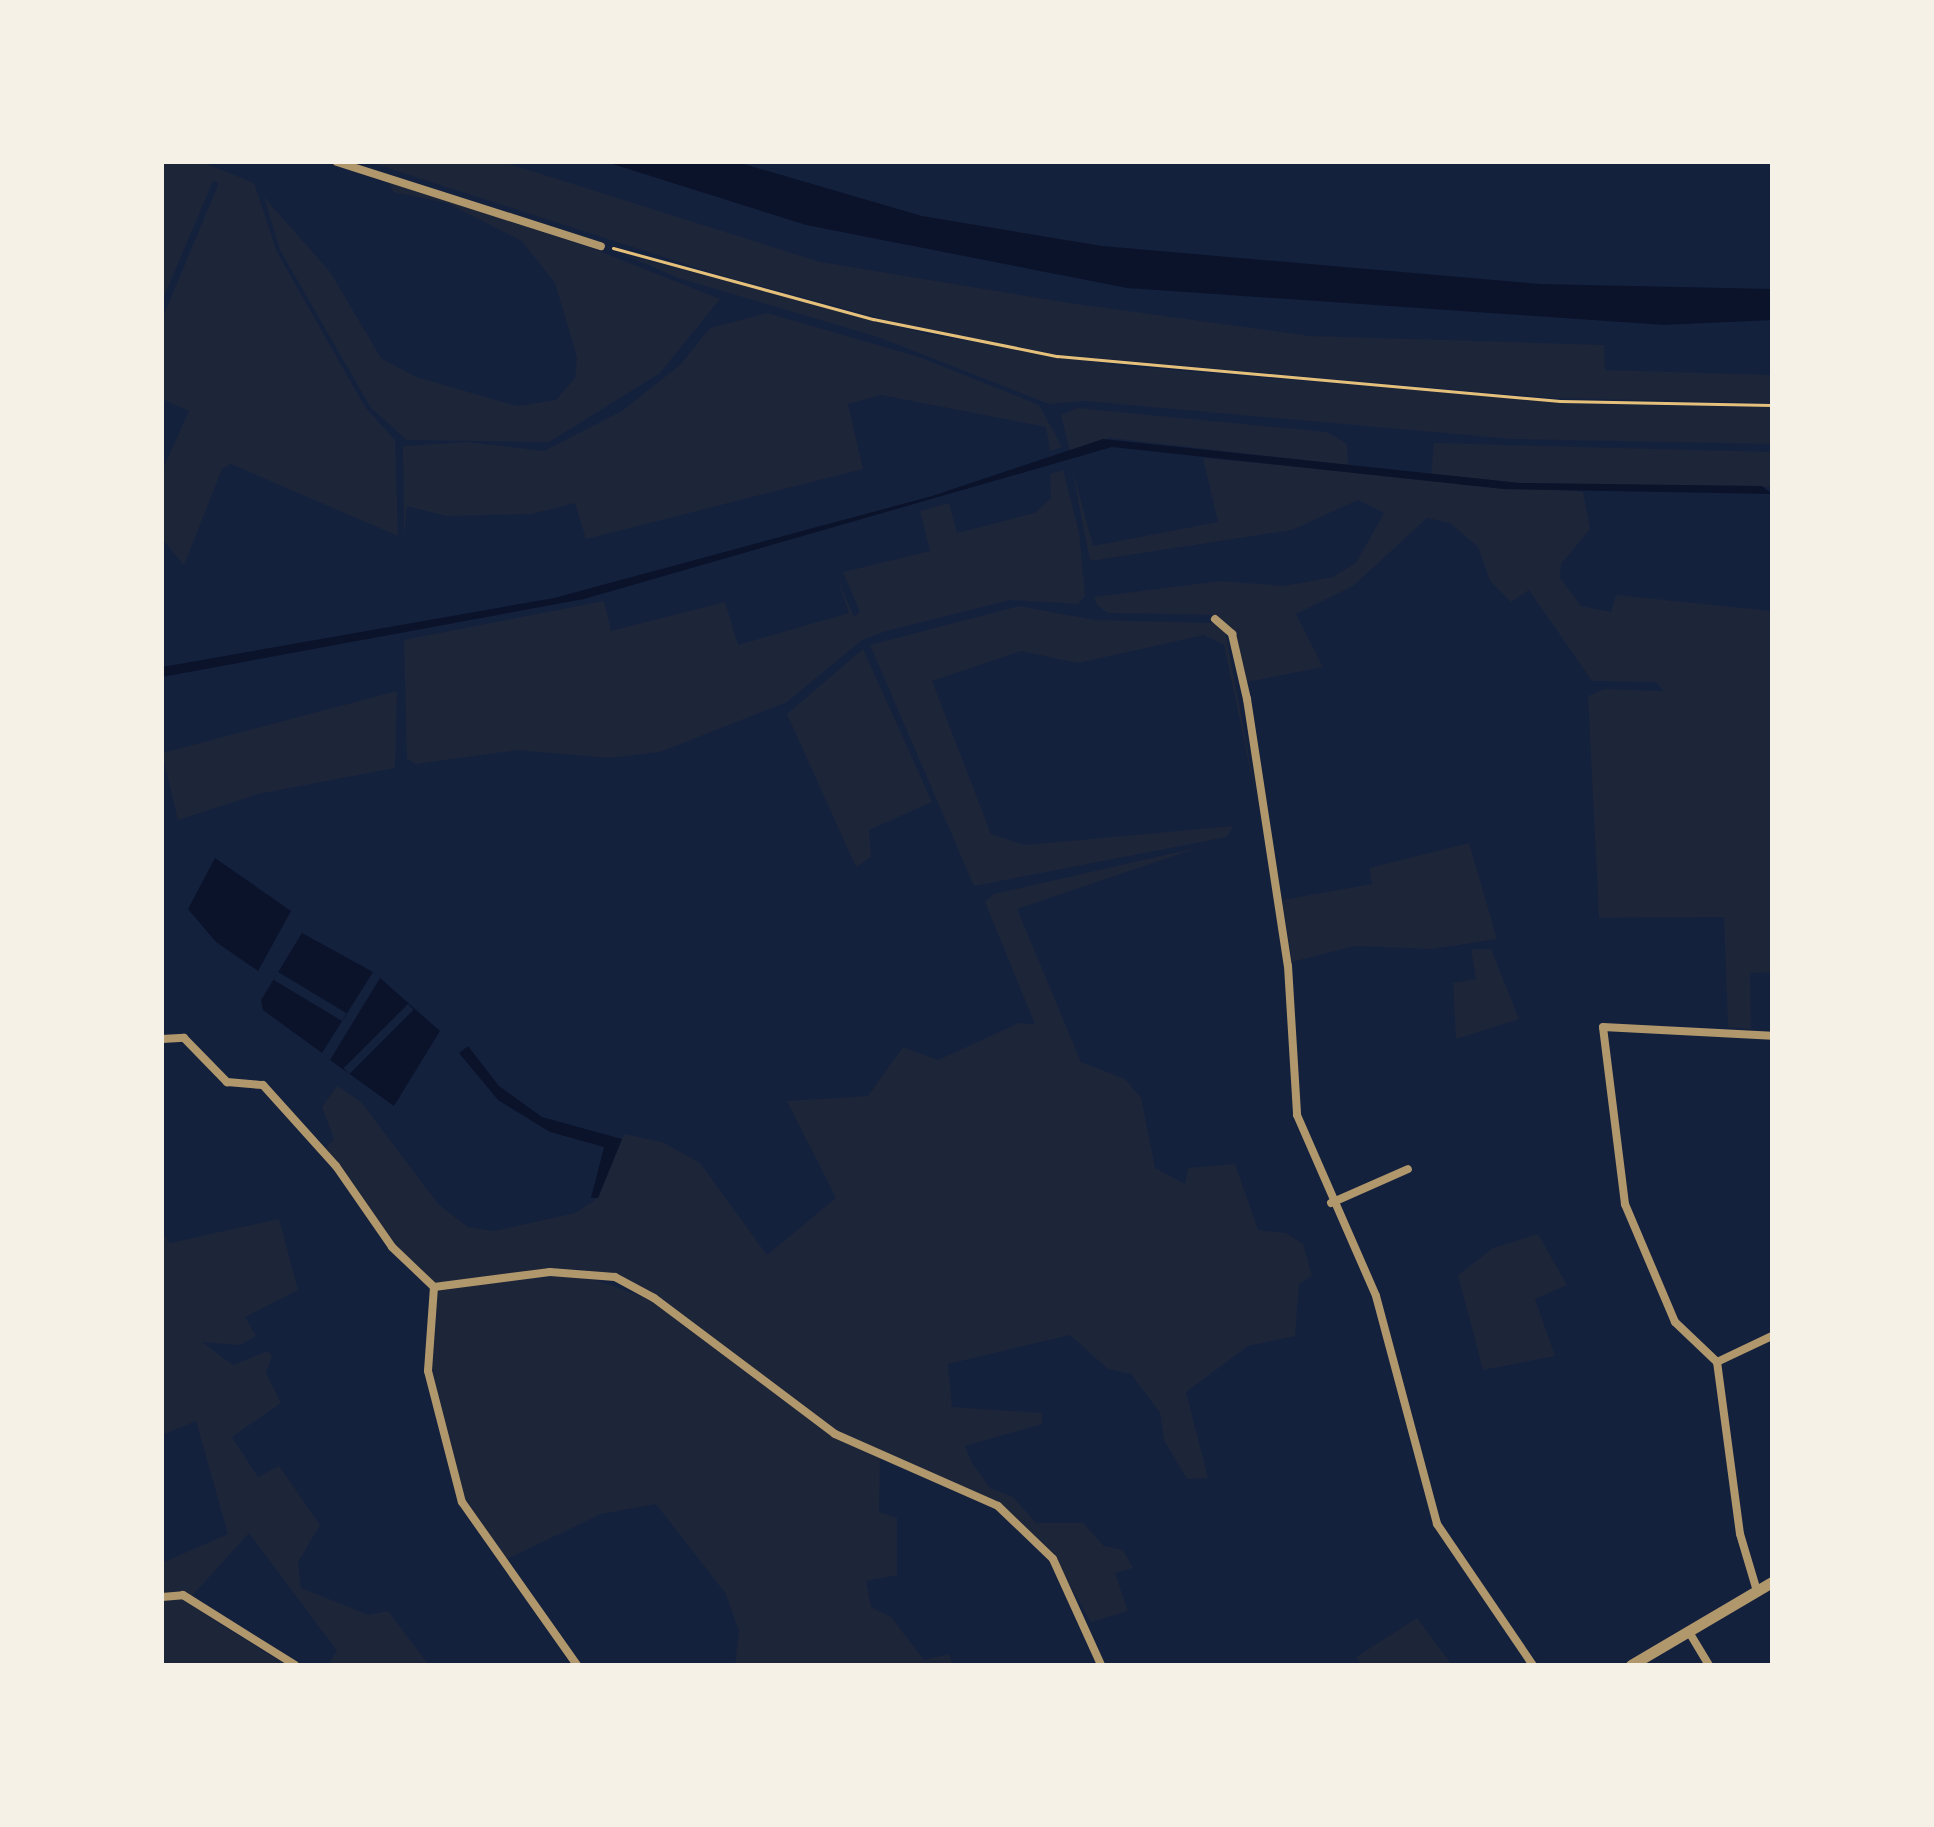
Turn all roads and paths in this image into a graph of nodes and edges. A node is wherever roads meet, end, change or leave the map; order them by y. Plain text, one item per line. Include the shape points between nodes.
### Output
1 (337, 162) edge
2 (601, 246) joint
3 (1772, 405) edge
4 (1215, 619) dead end
5 (1772, 1036) edge
6 (162, 1039) edge
7 (1408, 1169) dead end
8 (1331, 1203) junction
9 (434, 1287) junction
10 (1772, 1336) edge
11 (1717, 1362) junction
12 (1772, 1582) edge
13 (1757, 1591) junction
14 (162, 1597) edge
15 (1689, 1632) junction
16 (295, 1665) edge
17 (577, 1665) edge
18 (1101, 1665) edge
19 (1533, 1665) edge
20 (1631, 1665) edge
21 (1709, 1665) edge

1 - 2 street
2 - 3 path via 925,331 1057,356 1545,400
4 - 8 street via 1232,634 1247,699 1288,966 1297,1115
5 - 11 street via 1603,1027 1625,1204 1675,1322
6 - 9 street via 184,1038 227,1082 263,1085 336,1166 392,1247
7 - 8 street
8 - 19 street via 1376,1296 1437,1524
9 - 17 street via 428,1371 462,1502
9 - 18 street via 585,1271 654,1298 835,1434 998,1506 1053,1559
10 - 11 street
11 - 13 street via 1740,1534
12 - 13 street
13 - 15 street
14 - 16 street via 183,1595
15 - 20 street
15 - 21 street

